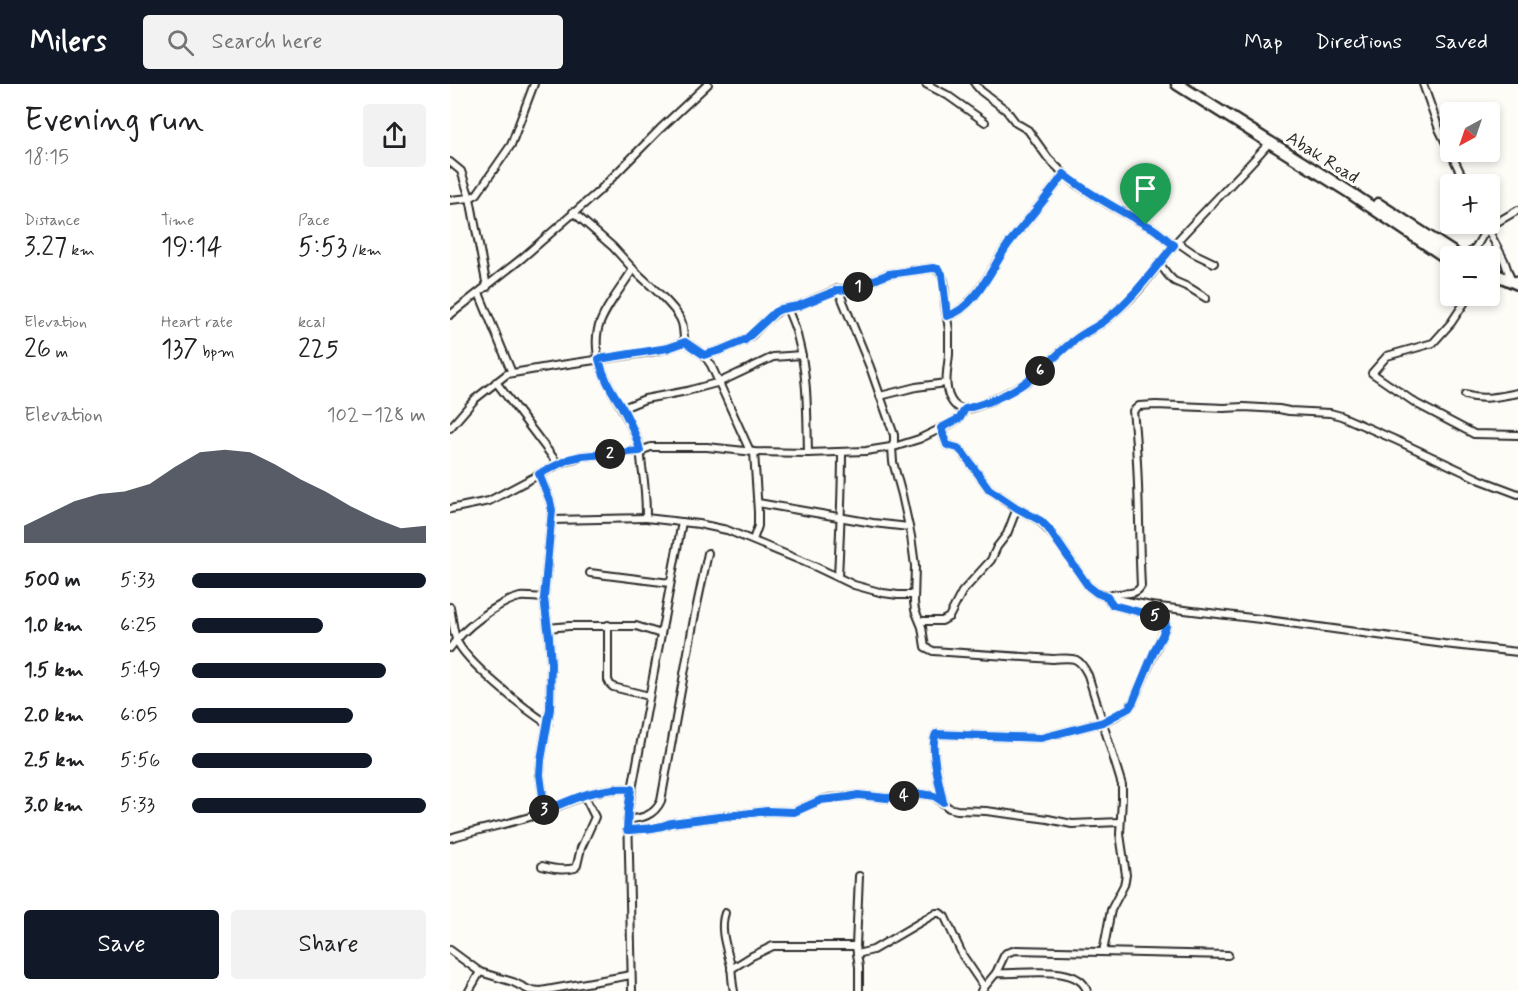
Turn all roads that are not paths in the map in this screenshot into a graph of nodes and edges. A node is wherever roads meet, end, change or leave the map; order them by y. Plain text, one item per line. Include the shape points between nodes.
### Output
1 (534, 84) edge
2 (708, 84) edge
3 (926, 84) edge
4 (975, 84) edge
5 (1177, 84) edge
6 (1190, 84) edge
7 (1423, 84) edge
8 (985, 122) dead end
9 (1270, 142) junction
10 (450, 162) edge
11 (1064, 174) junction
12 (1461, 174) edge
13 (470, 198) junction
14 (450, 200) edge
15 (1518, 210) edge
16 (573, 212) junction
17 (1500, 219) edge
18 (1490, 234) edge
19 (1176, 243) junction
20 (1443, 246) edge
21 (1440, 253) edge
22 (1159, 263) junction
23 (1214, 263) dead end
24 (633, 269) junction
25 (1500, 276) edge
26 (1500, 280) edge
27 (1515, 281) edge
28 (487, 287) junction
29 (838, 290) junction
30 (479, 293) junction
31 (1206, 298) dead end
32 (1462, 306) edge
33 (787, 308) junction
34 (450, 315) edge
35 (947, 316) junction
36 (685, 342) junction
37 (704, 355) junction
38 (802, 355) junction
39 (599, 359) junction
40 (512, 374) junction
41 (496, 382) junction
42 (720, 382) junction
43 (946, 383) junction
44 (1518, 393) edge
45 (1465, 394) dead end
46 (880, 396) junction
47 (623, 408) junction
48 (965, 409) junction
49 (450, 428) edge
50 (941, 428) junction
51 (1518, 435) edge
52 (892, 447) junction
53 (640, 451) junction
54 (752, 452) junction
55 (842, 452) junction
56 (807, 453) junction
57 (558, 464) junction
58 (539, 474) junction
59 (1518, 494) edge
60 (758, 503) junction
61 (1017, 508) junction
62 (450, 509) edge
63 (646, 518) junction
64 (842, 518) junction
65 (552, 520) junction
66 (682, 522) junction
67 (909, 527) junction
68 (753, 540) junction
69 (708, 553) dead end
70 (591, 573) dead end
71 (838, 577) junction
72 (670, 583) junction
73 (913, 595) junction
74 (1107, 597) junction
75 (544, 598) junction
76 (450, 607) edge
77 (920, 621) junction
78 (608, 625) junction
79 (548, 628) junction
80 (661, 634) junction
81 (456, 639) junction
82 (450, 648) edge
83 (1518, 652) edge
84 (649, 696) junction
85 (1103, 722) junction
86 (548, 724) junction
87 (631, 789) junction
88 (584, 795) junction
89 (943, 802) junction
90 (545, 811) junction
91 (627, 820) junction
92 (1120, 822) junction
93 (627, 830) junction
94 (450, 838) edge
95 (542, 866) dead end
96 (859, 876) dead end
97 (725, 913) dead end
98 (856, 946) junction
99 (450, 950) edge
100 (1102, 952) junction
101 (857, 954) junction
102 (1228, 955) dead end
103 (731, 969) junction
104 (480, 972) junction
105 (996, 973) junction
106 (631, 975) junction
107 (982, 989) edge
108 (470, 991) edge
109 (632, 991) edge
110 (734, 991) edge
111 (859, 991) edge
112 (1088, 991) edge

1 - 13 street via 512,145 477,194
2 - 16 street
3 - 8 street
4 - 11 street via 1028,130
5 - 9 highway, Abak Road
6 - 20 highway, Abak Road
7 - 12 street
9 - 19 street
9 - 21 highway, Abak Road
10 - 13 street via 461,171
11 - 19 street
11 - 35 street via 1008,245 981,289
13 - 14 street
13 - 28 street
15 - 17 street
16 - 24 street
16 - 28 street
18 - 27 street
19 - 22 street
19 - 23 street
22 - 31 street via 1174,281
22 - 48 street via 1131,298 1030,380
24 - 36 street via 678,314
24 - 39 street via 602,317 597,336
25 - 27 highway
26 - 27 highway
28 - 30 street
29 - 33 street
29 - 35 street via 852,289 889,274 938,269
29 - 46 street
30 - 34 street
30 - 40 street
32 - 51 street via 1433,343 1387,356 1372,373 1417,404 1474,434
33 - 37 street via 775,312 745,340
33 - 38 street
35 - 43 street
36 - 37 street
36 - 39 street
37 - 42 street
38 - 42 street via 773,357
38 - 56 street
39 - 40 street
39 - 47 street via 605,380
40 - 41 street
41 - 49 street
41 - 57 street
42 - 47 street
42 - 54 street
43 - 46 street
43 - 48 street via 953,403
44 - 45 street via 1484,398
46 - 52 street via 894,435
47 - 53 street
48 - 50 street via 960,418
50 - 52 street
50 - 61 street via 947,445 958,448 989,489
52 - 55 street
52 - 67 street
53 - 54 street via 651,447 699,447
53 - 57 street via 582,456
53 - 63 street
54 - 56 street
54 - 60 street
55 - 56 street
55 - 64 street
57 - 58 street
58 - 62 street via 489,501
58 - 65 street via 550,501
59 - 74 street via 1330,413 1139,406 1133,411 1141,586 1135,593
60 - 64 street
60 - 68 street via 758,526
61 - 74 street via 1041,521 1088,586
61 - 77 street via 991,560 962,592 949,617 942,621
63 - 65 street
63 - 66 street
64 - 67 street
64 - 71 street
65 - 75 street
66 - 68 street via 727,530
66 - 72 street
67 - 73 street via 915,566
68 - 71 street
69 - 91 street via 661,801 658,808 643,818
70 - 72 street
71 - 73 street via 883,593
72 - 80 street
73 - 77 street
74 - 83 street via 1151,606
74 - 85 street via 1113,605 1159,617 1166,626 1133,702
75 - 79 street
75 - 81 street via 520,597 509,602
76 - 81 street
77 - 85 street via 925,647 933,651 1078,660 1088,675
78 - 79 street
78 - 80 street via 636,626
78 - 84 street via 610,684
79 - 86 street
80 - 84 street
81 - 82 street
81 - 86 street via 481,670
84 - 87 street
85 - 89 street via 1041,738 936,734 934,757
85 - 92 street via 1122,785
86 - 90 street via 540,775
87 - 88 street via 607,789
87 - 91 street
88 - 90 street
88 - 95 street via 595,817 577,865 557,870
89 - 92 street via 957,810 1072,825
89 - 93 street via 921,794 887,798 858,795 821,800 794,812 767,811
90 - 94 street
91 - 93 street
92 - 100 street via 1126,875 1111,910
93 - 106 street
96 - 98 street
97 - 103 street via 724,937
98 - 101 street
98 - 103 street via 773,946
99 - 104 street
100 - 102 street
100 - 105 street via 1016,951 1006,953
101 - 107 street via 873,950 940,913
101 - 111 street
103 - 110 street
104 - 106 street via 542,991
104 - 108 street
105 - 107 street
105 - 112 street via 1063,973 1082,981
106 - 109 street

